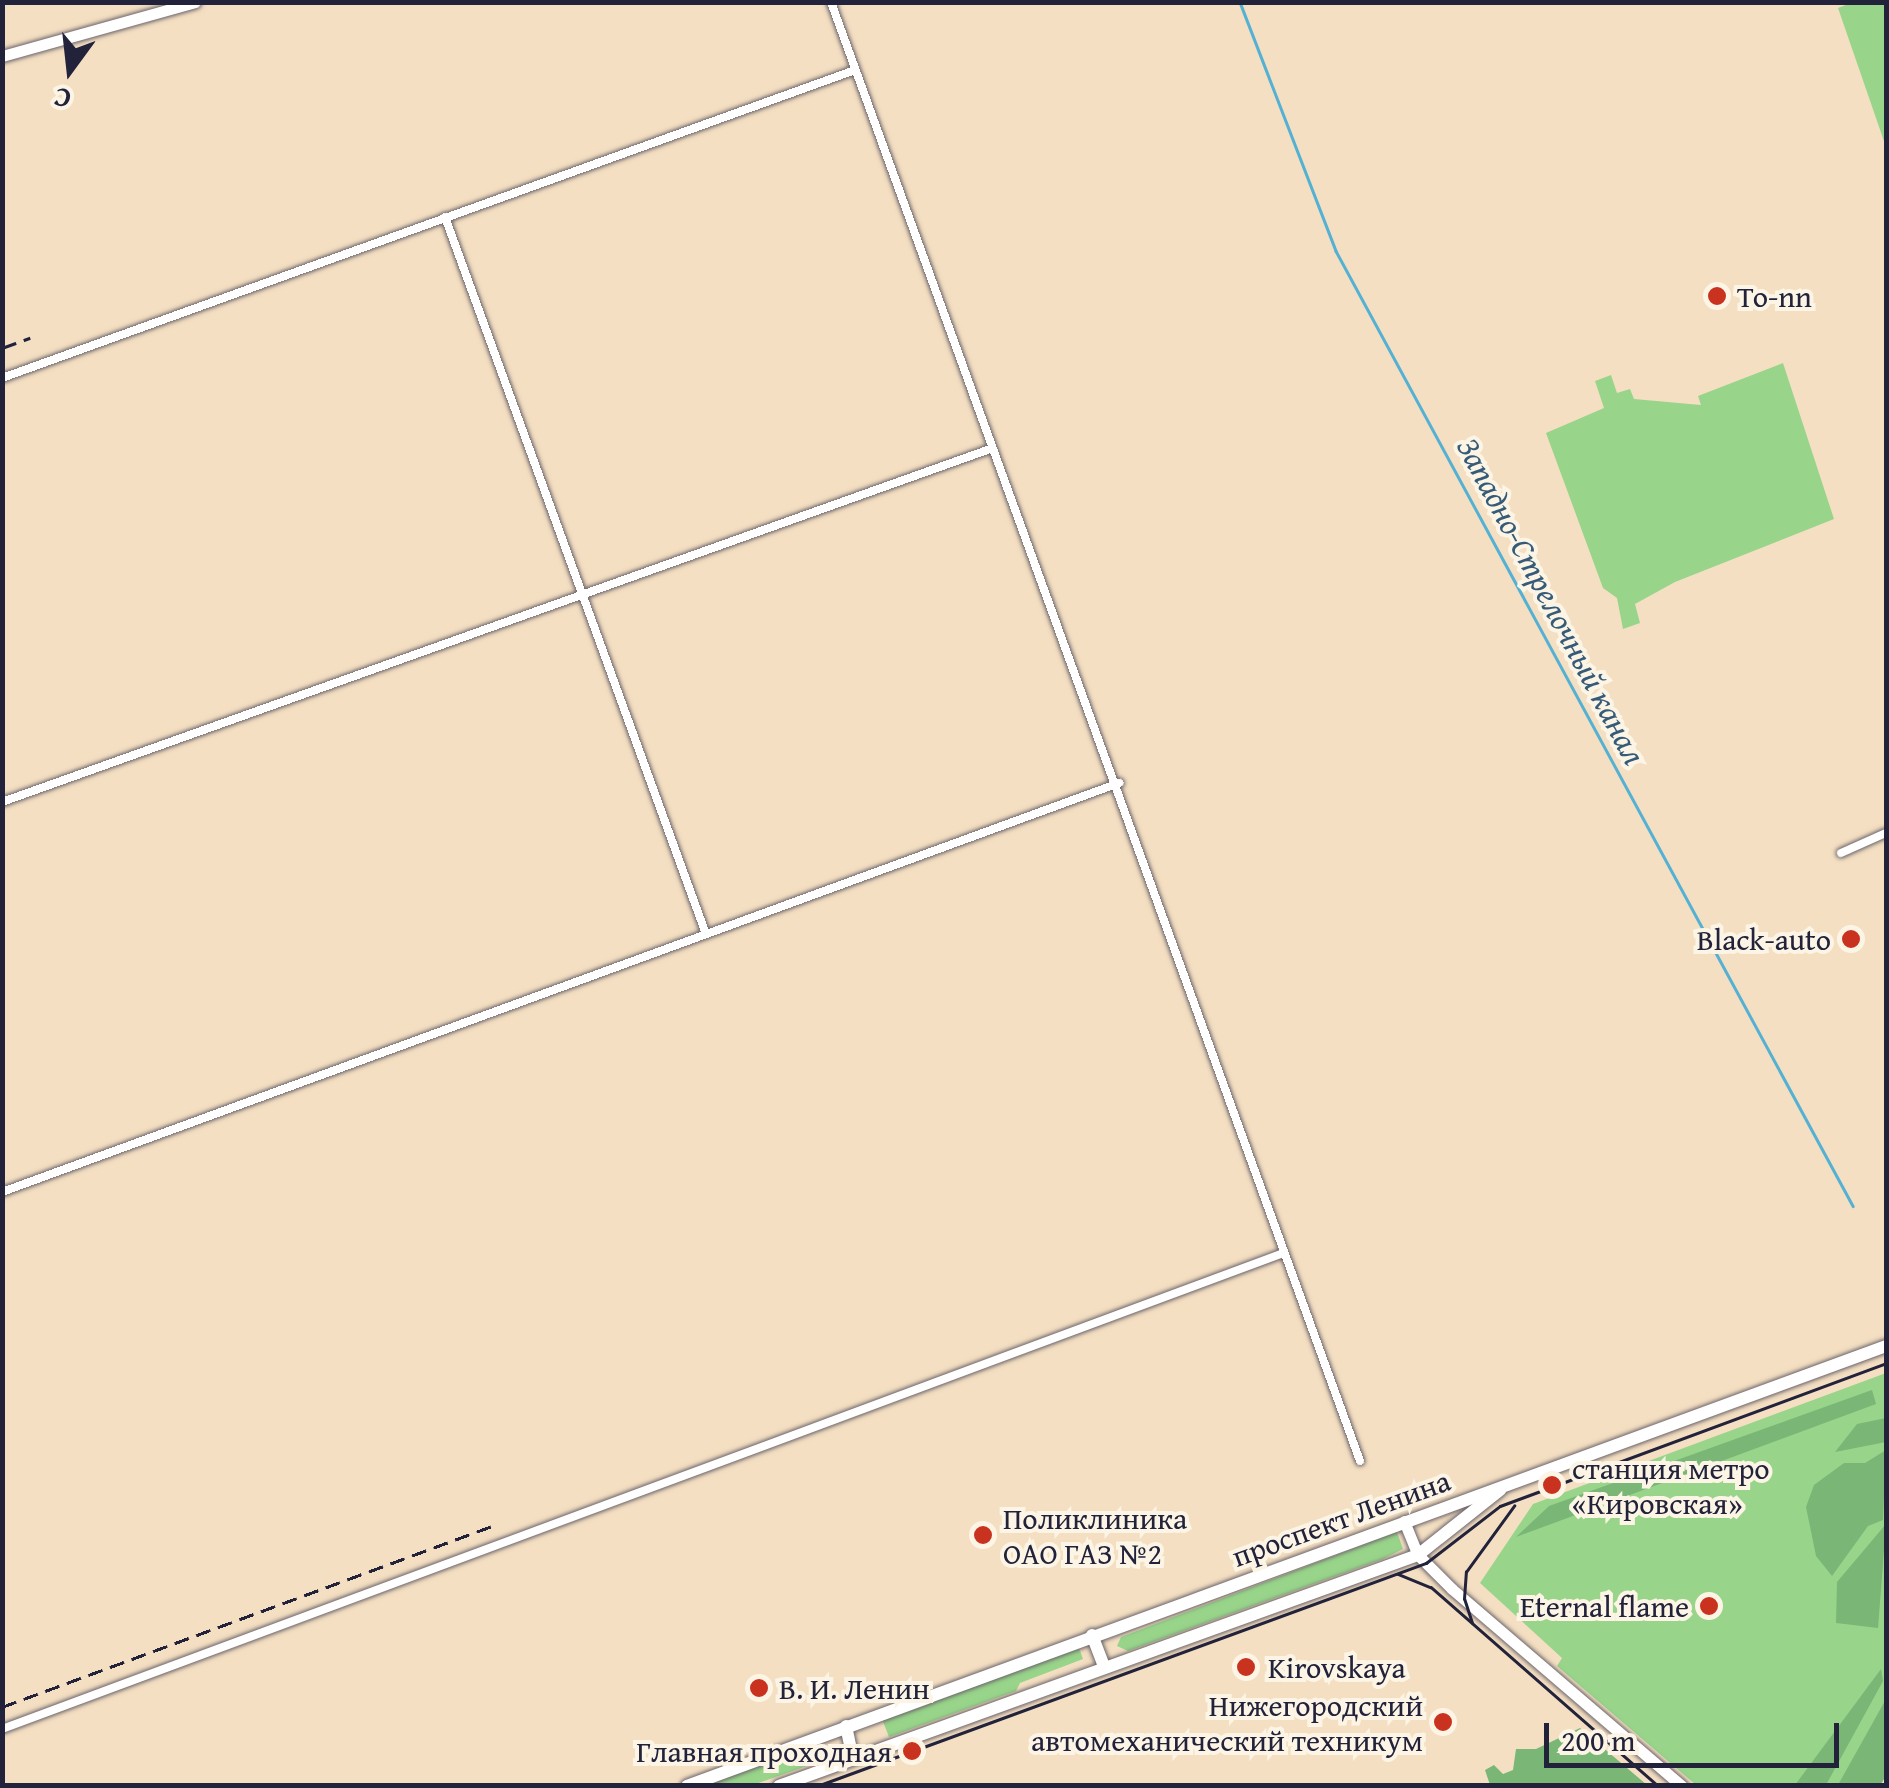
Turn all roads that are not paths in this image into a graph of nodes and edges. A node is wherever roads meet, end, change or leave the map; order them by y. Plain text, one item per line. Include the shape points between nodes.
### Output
1 (195, 2) edge
2 (832, 2) edge
3 (2, 56) edge
4 (855, 70) junction
5 (445, 217) junction
6 (2, 378) edge
7 (990, 449) junction
8 (580, 596) junction
9 (1119, 782) junction
10 (2, 802) edge
11 (1886, 834) edge
12 (1841, 853) dead end
13 (706, 934) junction
14 (2, 1192) edge
15 (1283, 1254) junction
16 (1886, 1346) edge
17 (1360, 1461) dead end
18 (1506, 1485) junction
19 (1404, 1521) junction
20 (1418, 1555) junction
21 (1092, 1634) junction
22 (1104, 1667) junction
23 (846, 1726) junction
24 (2, 1729) edge
25 (854, 1758) junction
26 (687, 1786) edge
27 (779, 1786) edge
28 (1682, 1786) edge

1 - 3 street
2 - 4 street
4 - 5 street
4 - 7 street
5 - 6 street
5 - 8 street
7 - 8 street
7 - 9 street
8 - 10 street
8 - 13 street
9 - 13 street
9 - 15 street
11 - 12 street
13 - 14 street
15 - 17 street
15 - 24 street
16 - 18 main road, проспект Ленина
18 - 19 main road, проспект Ленина
18 - 20 main road, проспект Ленина
19 - 20 street
19 - 21 main road, проспект Ленина
20 - 22 main road, проспект Ленина
20 - 28 street
21 - 22 main road
21 - 23 main road, проспект Ленина
22 - 25 main road, проспект Ленина
23 - 25 main road
23 - 26 main road, проспект Ленина
25 - 27 main road, проспект Ленина

